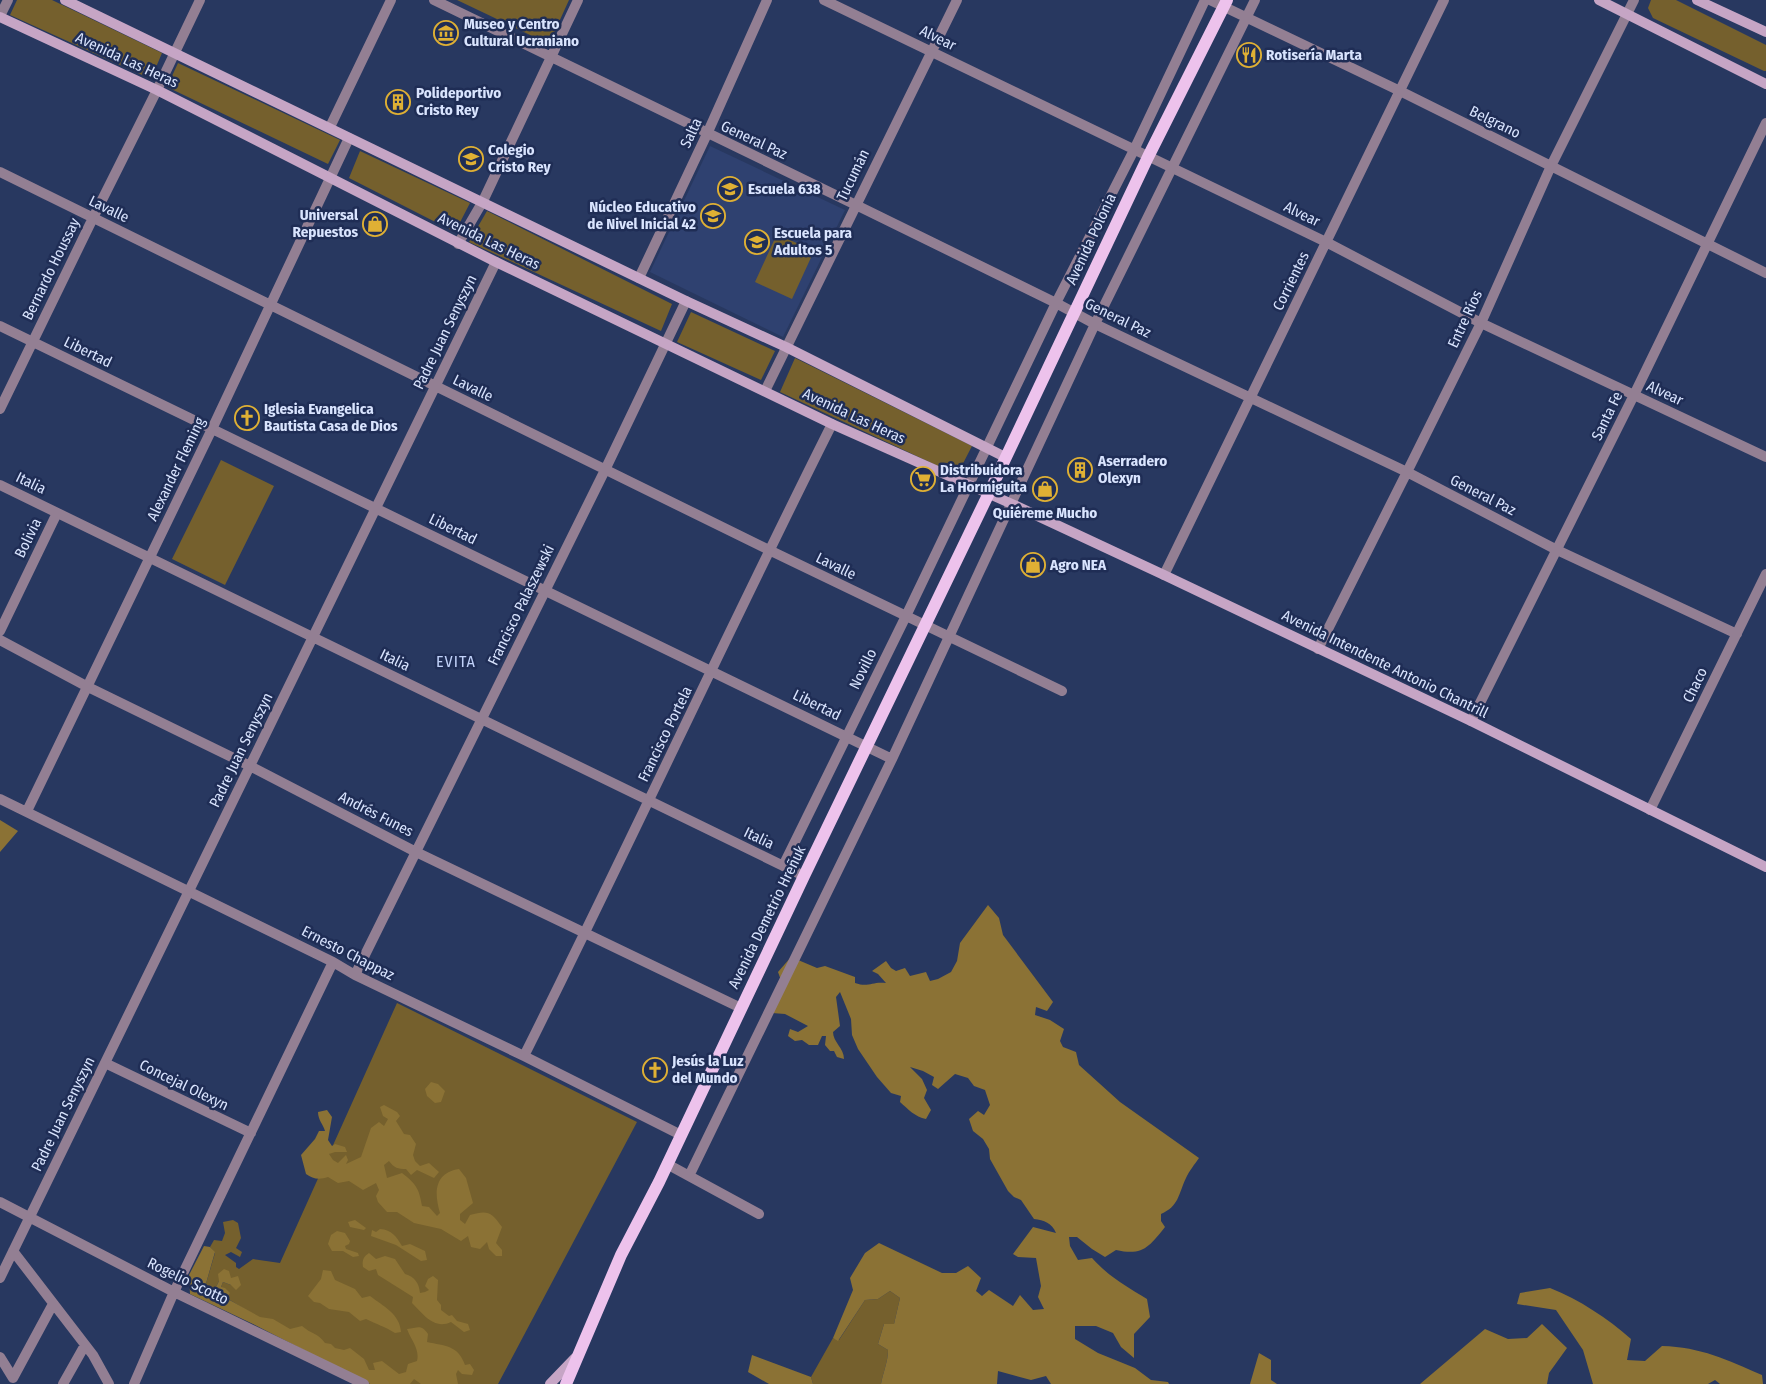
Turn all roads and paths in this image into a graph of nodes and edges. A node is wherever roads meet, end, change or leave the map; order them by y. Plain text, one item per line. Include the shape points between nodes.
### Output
1 (8, 0) edge
2 (65, 0) edge
3 (200, 0) edge
4 (390, 0) edge
5 (434, 0) edge
6 (578, 0) edge
7 (767, 0) edge
8 (824, 0) edge
9 (957, 0) edge
10 (1205, 0) edge
11 (1210, 0) edge
12 (1255, 0) edge
13 (1444, 0) edge
14 (1599, 0) edge
15 (1634, 0) edge
16 (1698, 0) edge
17 (1225, 4) edge
18 (1627, 15) junction
19 (0, 16) edge
20 (1246, 18) junction
21 (1766, 32) edge
22 (931, 52) junction
23 (174, 53) junction
24 (552, 58) junction
25 (1766, 84) edge
26 (157, 90) junction
27 (1400, 91) junction
28 (1766, 122) edge
29 (330, 127) junction
30 (707, 134) junction
31 (349, 138) junction
32 (1134, 150) junction
33 (1148, 157) junction
34 (1552, 166) junction
35 (1171, 167) junction
36 (0, 172) edge
37 (331, 178) junction
38 (483, 201) junction
39 (856, 204) junction
40 (92, 218) junction
41 (1326, 242) junction
42 (458, 244) junction
43 (1708, 245) junction
44 (496, 262) junction
45 (1766, 273) edge
46 (639, 278) junction
47 (686, 301) junction
48 (1056, 303) junction
49 (270, 305) junction
50 (1074, 313) junction
51 (1481, 323) junction
52 (1094, 324) junction
53 (0, 326) edge
54 (33, 342) junction
55 (665, 343) junction
56 (786, 347) junction
57 (436, 386) junction
58 (765, 391) junction
59 (1634, 395) junction
60 (1250, 398) junction
61 (0, 409) edge
62 (832, 424) junction
63 (212, 429) junction
64 (987, 447) junction
65 (1005, 457) junction
66 (1766, 457) edge
67 (605, 470) junction
68 (1408, 472) junction
69 (969, 484) junction
70 (0, 485) edge
71 (989, 493) junction
72 (1012, 504) junction
73 (376, 508) junction
74 (57, 513) junction
75 (769, 550) junction
76 (1557, 550) junction
77 (150, 558) junction
78 (1164, 574) junction
79 (1766, 574) edge
80 (545, 590) junction
81 (906, 616) junction
82 (925, 626) junction
83 (0, 631) edge
84 (1737, 634) junction
85 (313, 637) junction
86 (948, 637) junction
87 (0, 640) edge
88 (1318, 649) junction
89 (712, 672) junction
90 (88, 687) junction
91 (1062, 692) dead end
92 (482, 719) junction
93 (1471, 721) junction
94 (846, 736) junction
95 (867, 747) junction
96 (892, 758) junction
97 (250, 766) junction
98 (0, 799) edge
99 (650, 801) junction
100 (1650, 810) junction
101 (27, 811) junction
102 (416, 852) junction
103 (783, 866) junction
104 (1766, 867) edge
105 (804, 876) junction
106 (188, 892) junction
107 (586, 933) junction
108 (333, 962) junction
109 (355, 975) junction
110 (741, 1008) junction
111 (524, 1056) junction
112 (104, 1063) junction
113 (250, 1133) junction
114 (681, 1135) junction
115 (667, 1164) junction
116 (688, 1176) junction
117 (0, 1202) edge
118 (760, 1214) dead end
119 (29, 1218) junction
120 (13, 1250) junction
121 (0, 1278) edge
122 (174, 1292) junction
123 (53, 1304) junction
124 (85, 1345) junction
125 (577, 1356) junction
126 (0, 1357) edge
127 (360, 1383) edge
128 (63, 1384) edge
129 (109, 1384) edge
130 (134, 1384) edge
131 (550, 1384) edge
132 (566, 1384) edge

1 - 19 street
2 - 23 main road, Avenida Las Heras
3 - 23 street, Bernardo Houssay
4 - 29 street
5 - 24 street, General Paz
6 - 24 street
7 - 30 street, Salta
8 - 22 street, Alvear
9 - 22 street, Tucumán
10 - 32 street, Avenida Polonia
11 - 17 street, Belgrano
12 - 20 street
13 - 27 street, Corrientes
14 - 18 main road
15 - 18 street, Entre Ríos
16 - 21 main road
17 - 20 street, Belgrano
17 - 33 main road, Avenida Polonia
18 - 25 main road
18 - 34 street, Entre Ríos
19 - 26 main road, Avenida Las Heras
20 - 27 street, Belgrano
20 - 35 street
22 - 32 street, Alvear
22 - 39 street, Tucumán
23 - 26 street, Bernardo Houssay
23 - 29 main road, Avenida Las Heras
24 - 30 street, General Paz
24 - 38 street
26 - 37 main road, Avenida Las Heras
26 - 40 street, Bernardo Houssay
27 - 34 street, Belgrano
27 - 41 street, Corrientes
28 - 43 street, Santa Fe
29 - 31 main road, Avenida Las Heras
30 - 39 street, General Paz
30 - 46 street, Salta
31 - 37 street, Alexander Fleming
31 - 38 main road, Avenida Las Heras
32 - 33 street, Alvear
32 - 48 street, Avenida Polonia
33 - 35 street, Alvear
33 - 50 main road, Avenida Polonia
34 - 43 street, Belgrano
34 - 51 street, Entre Ríos
35 - 41 street, Alvear
35 - 52 street
36 - 40 street, Lavalle
37 - 42 main road, Avenida Las Heras
37 - 49 street, Alexander Fleming
38 - 42 street
38 - 46 main road, Avenida Las Heras
39 - 48 street, General Paz
39 - 56 street, Tucumán
40 - 49 street, Lavalle
40 - 54 street, Bernardo Houssay
41 - 51 street, Alvear
41 - 60 street, Corrientes
42 - 44 main road, Avenida Las Heras
43 - 45 street, Belgrano
43 - 59 street, Santa Fe
44 - 55 main road, Avenida Las Heras
44 - 57 street, Padre Juan Senyszyn
46 - 47 main road, Avenida Las Heras
47 - 55 street, Francisco Palaszewski
47 - 56 main road, Avenida Las Heras
48 - 50 street, General Paz
48 - 64 street, Avenida Polonia
49 - 57 street, Lavalle
49 - 63 street, Alexander Fleming
50 - 52 street, General Paz
50 - 65 main road, Avenida Polonia
51 - 59 street, Alvear
51 - 68 street, Entre Ríos
52 - 60 street, General Paz
52 - 72 street
53 - 54 street, Libertad
54 - 61 street, Bernardo Houssay
54 - 63 street, Libertad
55 - 58 main road, Avenida Las Heras
55 - 67 street, Francisco Palaszewski
56 - 58 street, Tucumán
56 - 64 main road, Avenida Las Heras
57 - 67 street, Lavalle
57 - 73 street, Padre Juan Senyszyn
58 - 62 main road, Avenida Las Heras
59 - 66 street, Alvear
59 - 76 street, Santa Fe
60 - 68 street, General Paz
60 - 78 street, Corrientes
62 - 69 main road, Avenida Las Heras
62 - 75 street, Francisco Portela
63 - 73 street, Libertad
63 - 77 street, Alexander Fleming
64 - 65 main road, Avenida Las Heras
64 - 69 street, Avenida Polonia
65 - 71 main road, Avenida Polonia
67 - 75 street, Lavalle
67 - 80 street, Francisco Palaszewski
68 - 76 street, General Paz
68 - 88 street, Entre Ríos
69 - 71 main road, Avenida Las Heras
69 - 81 street, Novillo
70 - 74 street, Italia
71 - 72 main road, Avenida Intendente Antonio Chantrill
71 - 82 main road, Avenida Demetrio Hreñuk
72 - 78 main road, Avenida Intendente Antonio Chantrill
72 - 86 street
73 - 80 street, Libertad
73 - 85 street, Padre Juan Senyszyn
74 - 77 street, Italia
74 - 83 street, Bolivia
75 - 81 street, Lavalle
75 - 89 street, Francisco Portela
76 - 84 street, General Paz
76 - 93 street, Santa Fe
77 - 85 street, Italia
77 - 90 street, Alexander Fleming
78 - 88 main road, Avenida Intendente Antonio Chantrill
79 - 84 street, Chaco
80 - 89 street, Libertad
80 - 92 street, Francisco Palaszewski
81 - 82 street, Lavalle
81 - 94 street, Novillo
82 - 86 street, Lavalle
82 - 95 main road, Avenida Demetrio Hreñuk
84 - 100 street, Chaco
85 - 92 street, Italia
85 - 97 street, Padre Juan Senyszyn
86 - 91 street, Lavalle
86 - 96 street
87 - 90 street, Andrés Funes
88 - 93 main road, Avenida Intendente Antonio Chantrill
89 - 94 street, Libertad
89 - 99 street, Francisco Portela
90 - 97 street, Andrés Funes
90 - 101 street, Alexander Fleming
92 - 99 street, Italia
92 - 102 street, Francisco Palaszewski
93 - 100 main road, Avenida Intendente Antonio Chantrill
94 - 95 street, Libertad
94 - 103 street, Novillo
95 - 96 street, Libertad
95 - 105 main road, Avenida Demetrio Hreñuk
96 - 116 street
97 - 102 street, Andrés Funes
97 - 106 street, Padre Juan Senyszyn
98 - 101 street, Ernesto Chappaz
99 - 103 street, Italia
99 - 107 street, Francisco Portela
100 - 104 main road, Avenida Intendente Antonio Chantrill
101 - 106 street, Ernesto Chappaz
102 - 107 street, Andrés Funes
102 - 109 street, Francisco Palaszewski
103 - 105 street, Italia
105 - 110 main road, Avenida Demetrio Hreñuk
106 - 108 street, Ernesto Chappaz
106 - 112 street, Padre Juan Senyszyn
107 - 110 street, Andrés Funes
107 - 111 street, Francisco Portela
108 - 109 street, Ernesto Chappaz
108 - 113 street
109 - 111 street, Ernesto Chappaz
110 - 114 main road, Avenida Demetrio Hreñuk
111 - 114 street, Ernesto Chappaz
112 - 113 street, Concejal Olexyn
112 - 119 street, Padre Juan Senyszyn
113 - 122 street
114 - 115 main road, Avenida Demetrio Hreñuk
115 - 116 street
115 - 125 main road, Avenida Demetrio Hreñuk via 621,1255
116 - 118 street
117 - 119 street, Rogelio Scotto
119 - 120 street, Padre Juan Senyszyn
119 - 122 street, Rogelio Scotto
120 - 121 street, Padre Juan Senyszyn
120 - 123 street
122 - 127 street, Rogelio Scotto
122 - 130 street
123 - 124 street
123 - 126 street via 13,1378
124 - 128 street
124 - 129 street
125 - 131 main road
125 - 132 main road, Avenida Demetrio Hreñuk

